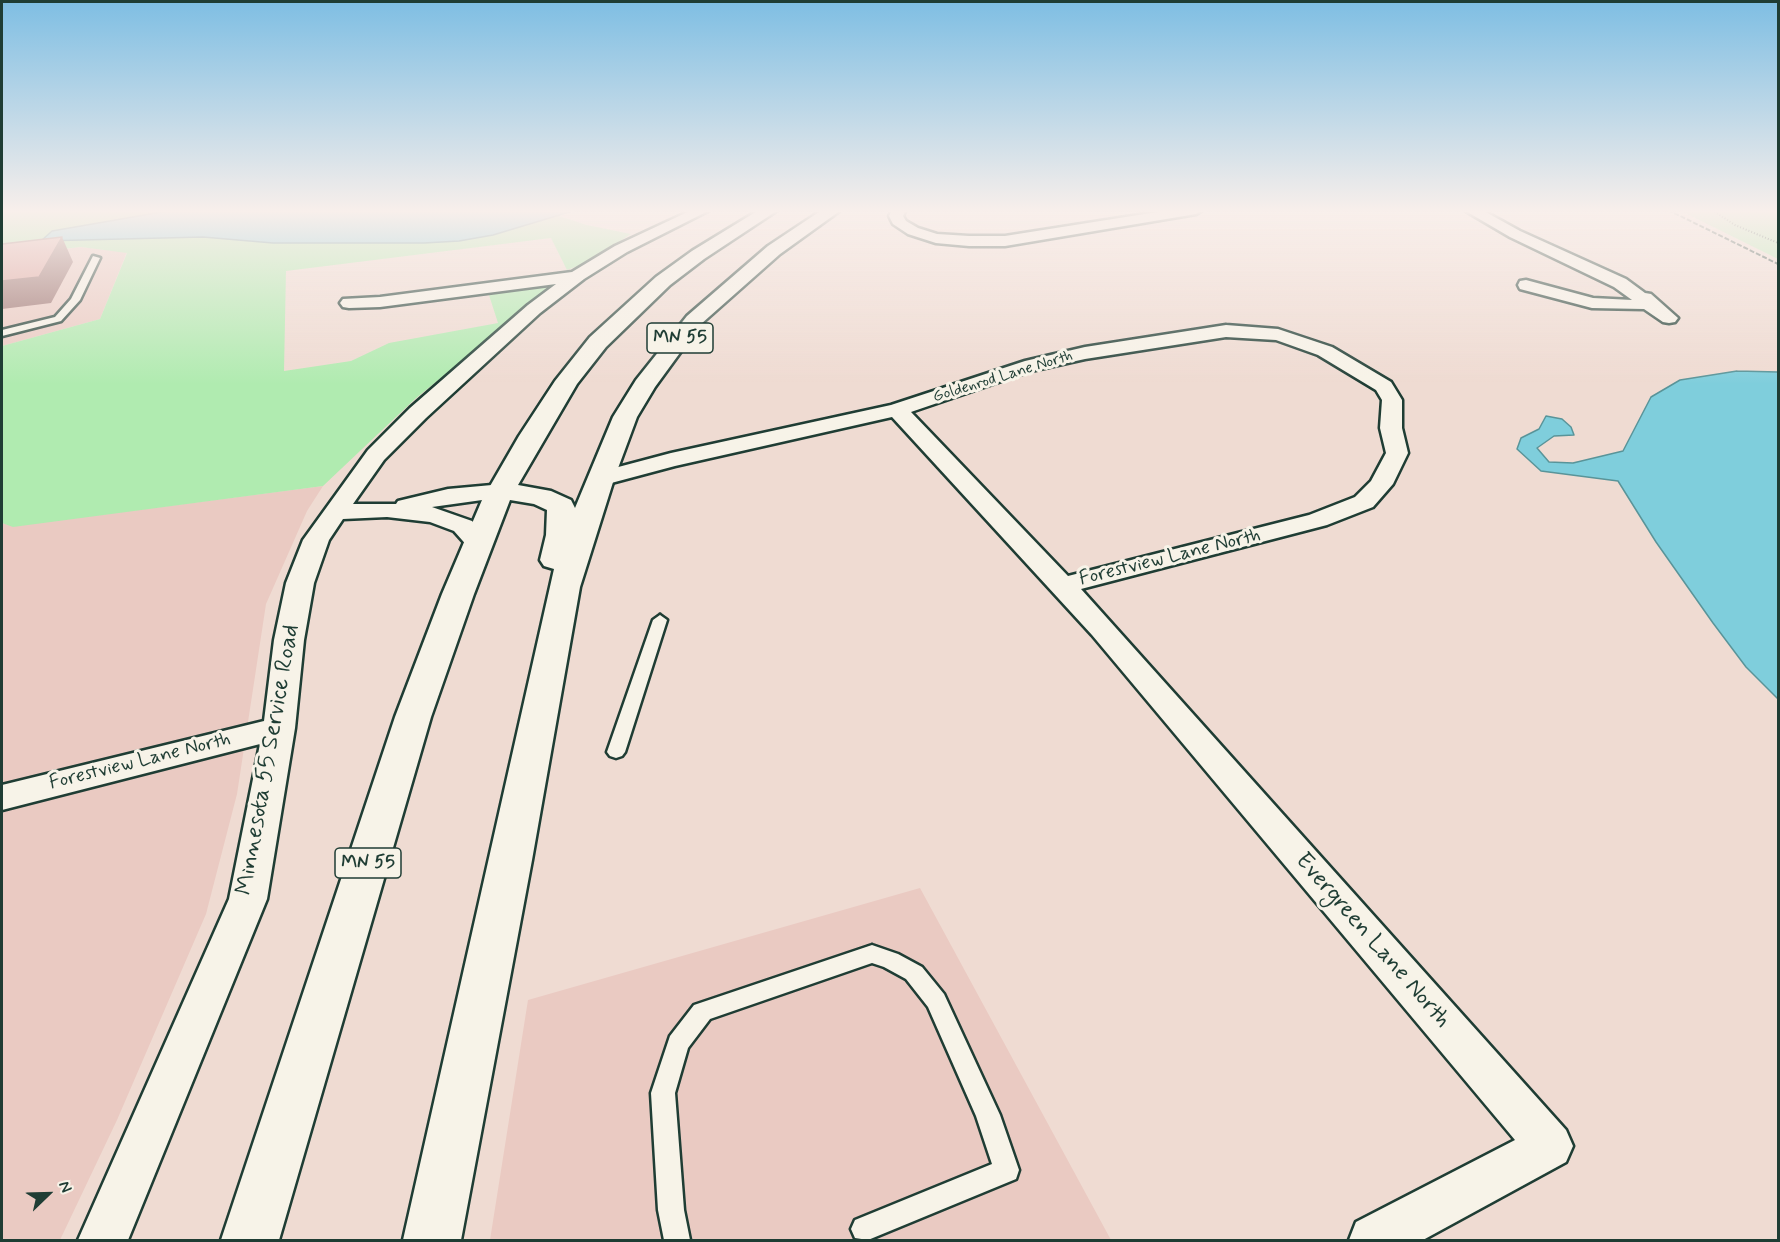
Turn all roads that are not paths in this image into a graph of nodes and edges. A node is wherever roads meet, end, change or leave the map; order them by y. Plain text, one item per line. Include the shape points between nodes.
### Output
1 (91, 268) edge
2 (590, 268) edge
3 (681, 268) edge
4 (753, 268) edge
5 (1589, 268) edge
6 (1600, 273) junction
7 (578, 275) junction
8 (1645, 298) junction
9 (349, 303) dead end
10 (1669, 318) dead end
11 (2, 333) edge
12 (1392, 400) joint
13 (897, 411) junction
14 (600, 479) junction
15 (503, 492) junction
16 (387, 510) junction
17 (335, 512) junction
18 (478, 544) junction
19 (1061, 586) junction
20 (660, 620) dead end
21 (542, 703) junction
22 (279, 728) junction
23 (616, 752) dead end
24 (2, 797) edge
25 (864, 1229) dead end
26 (102, 1240) edge
27 (250, 1240) edge
28 (432, 1240) edge
29 (677, 1240) edge
30 (1374, 1240) edge

1 - 11 lane via 75,300 58,319
2 - 7 street, Minnesota 55 Service Road
3 - 15 highway, MN 55 via 598,342 532,436
4 - 14 highway, MN 55 via 694,320 639,393
5 - 6 street
6 - 8 street
6 - 8 street via 1526,285 1592,303 1638,305 1646,303
7 - 9 street
7 - 17 street, Minnesota 55 Service Road via 534,309 376,454
8 - 10 street
12 - 13 street, Goldenrod Lane North via 1384,386 1314,346 1278,335 1226,331 1085,352 1025,367
12 - 19 street, Forestview Lane North via 1391,428 1397,453 1381,484 1365,502 1318,520
13 - 14 street, Goldenrod Lane North
13 - 19 street, Forestview Lane North
14 - 21 highway, MN 55 via 564,587
15 - 16 street via 448,496
15 - 18 highway, MN 55
15 - 21 highway via 541,497 561,506 561,535 524,676 524,694
16 - 17 street
16 - 18 street via 434,515 463,526
17 - 22 street, Minnesota 55 Service Road via 316,540 300,584
18 - 27 highway, MN 55 via 413,717
19 - 30 street, Evergreen Lane North via 1551,1146
20 - 23 lane
21 - 28 highway, MN 55
22 - 24 street, Forestview Lane North
22 - 26 street, Minnesota 55 Service Road via 248,899
25 - 29 lane via 1007,1170 988,1115 936,1001 914,973 872,954 702,1012 678,1043 663,1093 670,1199

